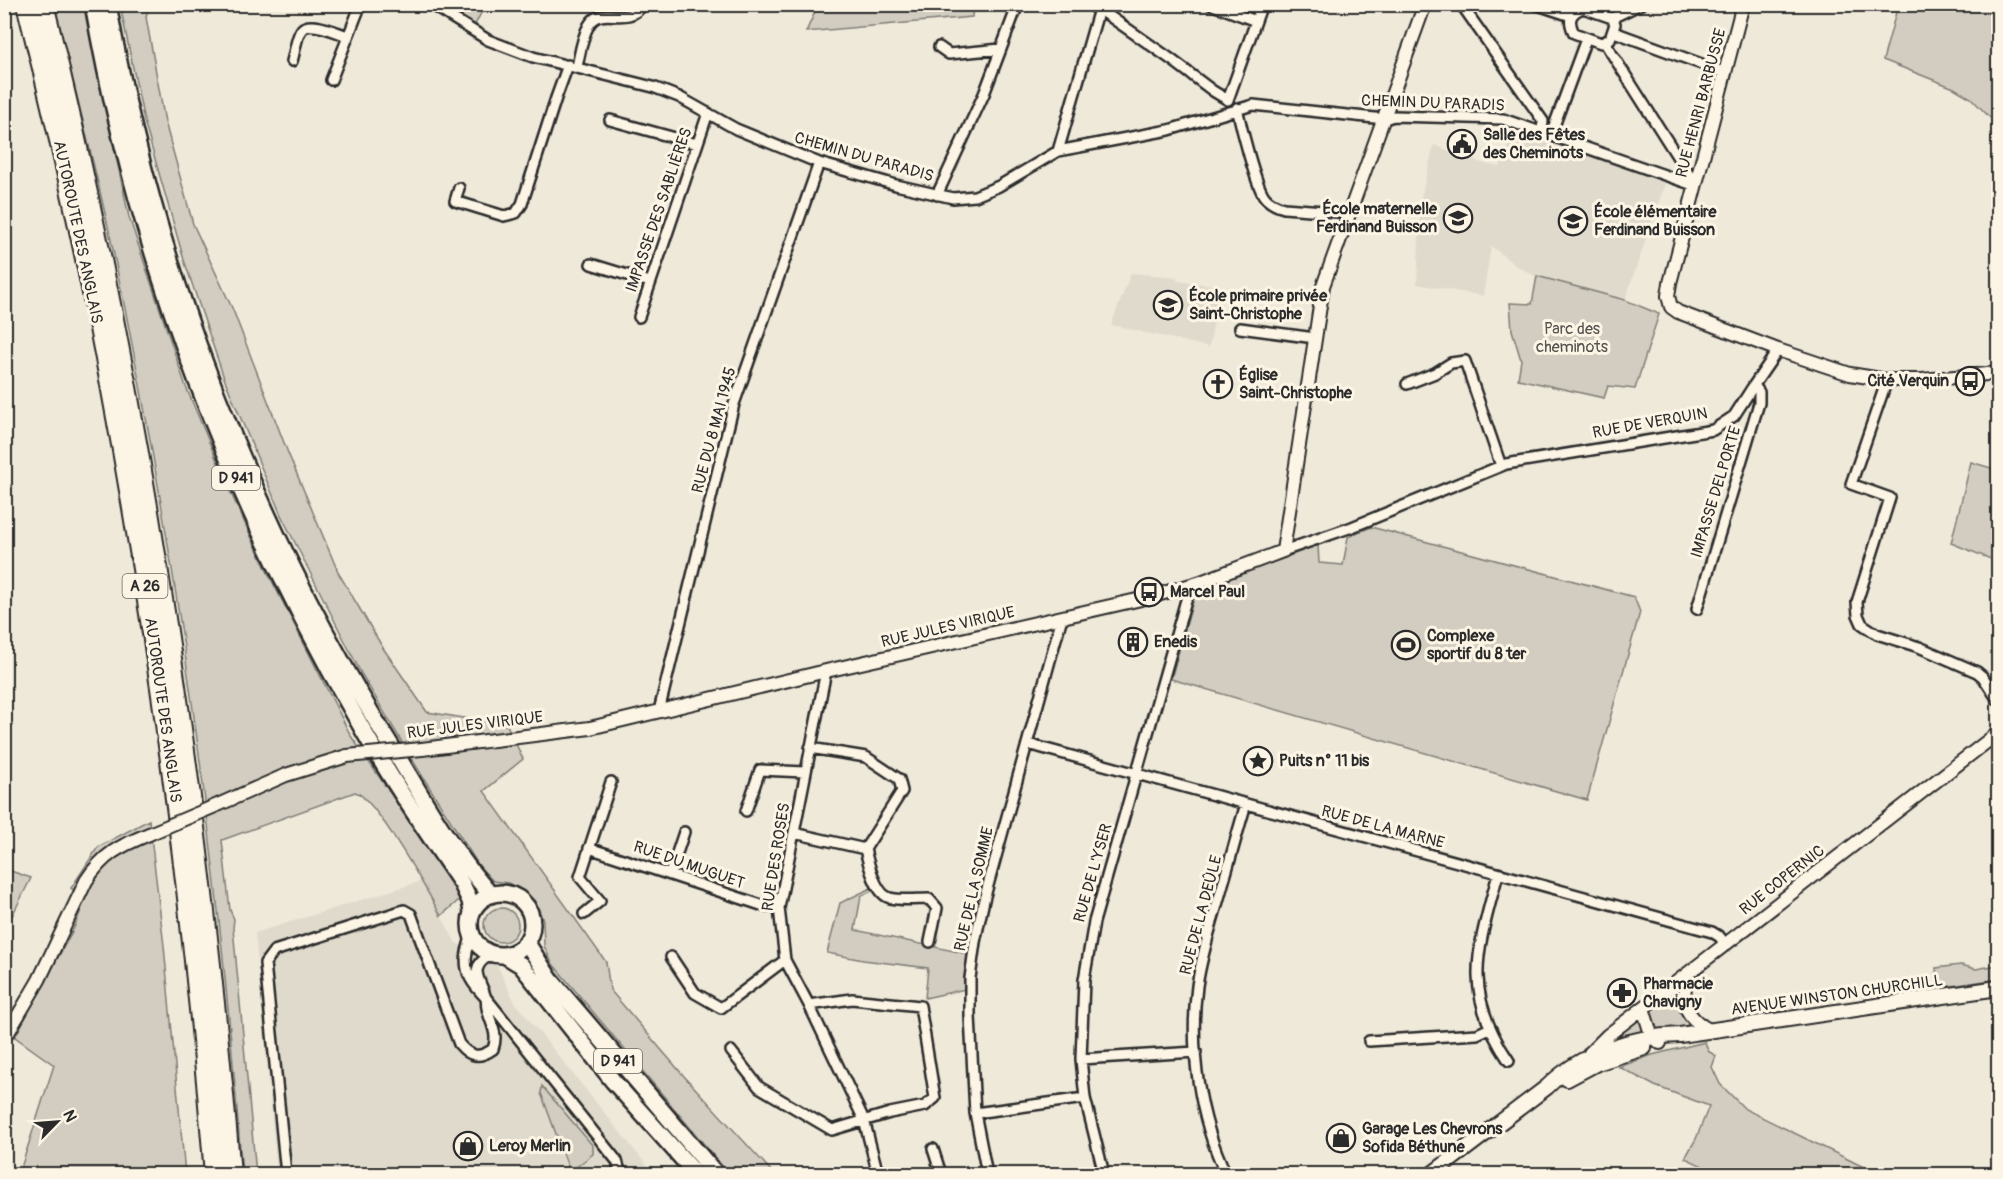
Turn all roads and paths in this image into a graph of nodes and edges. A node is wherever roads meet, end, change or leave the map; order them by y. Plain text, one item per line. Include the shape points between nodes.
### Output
1 (26, 4) edge
2 (44, 4) edge
3 (93, 4) edge
4 (108, 4) edge
5 (361, 4) edge
6 (430, 4) edge
7 (643, 4) edge
8 (1018, 4) edge
9 (1210, 4) edge
10 (1262, 4) edge
11 (1425, 4) edge
12 (1461, 4) edge
13 (1535, 4) edge
14 (1641, 4) edge
15 (1743, 4) edge
16 (1095, 7) edge
17 (1598, 8) edge
18 (1570, 16) junction
19 (1612, 18) junction
20 (1256, 21) junction
21 (1614, 32) junction
22 (348, 36) junction
23 (1586, 39) junction
24 (1605, 43) junction
25 (939, 47) dead end
26 (1001, 49) junction
27 (292, 61) dead end
28 (573, 66) junction
29 (1726, 73) junction
30 (331, 80) dead end
31 (1228, 100) junction
32 (1234, 110) junction
33 (708, 113) junction
34 (1384, 119) junction
35 (610, 120) dead end
36 (1547, 133) junction
37 (697, 144) junction
38 (1058, 152) junction
39 (819, 163) junction
40 (1696, 186) junction
41 (459, 188) dead end
42 (937, 195) junction
43 (1350, 213) junction
44 (591, 264) dead end
45 (650, 282) junction
46 (639, 317) dead end
47 (1240, 328) dead end
48 (1315, 338) junction
49 (1778, 351) junction
50 (1998, 373) edge
51 (1887, 380) junction
52 (1407, 384) dead end
53 (1754, 385) junction
54 (1501, 466) junction
55 (1283, 551) junction
56 (1187, 586) junction
57 (1697, 609) dead end
58 (1062, 617) junction
59 (826, 671) junction
60 (1998, 700) edge
61 (659, 711) junction
62 (1998, 733) edge
63 (1028, 744) junction
64 (810, 748) junction
65 (805, 772) junction
66 (1137, 774) junction
67 (611, 782) dead end
68 (1246, 804) junction
69 (746, 811) dead end
70 (684, 832) dead end
71 (794, 833) junction
72 (589, 848) junction
73 (865, 849) junction
74 (670, 874) junction
75 (1498, 874) junction
76 (491, 895) junction
77 (779, 908) junction
78 (472, 912) junction
79 (584, 914) dead end
80 (471, 933) junction
81 (930, 942) dead end
82 (527, 943) junction
83 (1725, 945) junction
84 (499, 955) junction
85 (671, 957) dead end
86 (784, 960) junction
87 (1688, 974) junction
88 (1998, 988) edge
89 (487, 999) junction
90 (809, 1005) junction
91 (1643, 1008) junction
92 (1490, 1028) junction
93 (1709, 1030) junction
94 (4, 1035) edge
95 (1657, 1040) junction
96 (1369, 1041) dead end
97 (731, 1051) dead end
98 (1196, 1052) junction
99 (1590, 1056) junction
100 (1082, 1059) junction
101 (1509, 1061) dead end
102 (1564, 1080) junction
103 (1548, 1086) junction
104 (1085, 1098) junction
105 (975, 1113) junction
106 (864, 1120) junction
107 (933, 1149) dead end
108 (214, 1174) edge
109 (231, 1174) edge
110 (286, 1174) edge
111 (621, 1174) edge
112 (696, 1174) edge
113 (716, 1174) edge
114 (878, 1174) edge
115 (941, 1174) edge
116 (987, 1174) edge
117 (1104, 1174) edge
118 (1226, 1174) edge
119 (1432, 1174) edge

1 - 108 highway, AUTOROUTE DES ANGLAIS / A 26 via 90,279 158,662 187,886
2 - 109 highway, AUTOROUTE DES ANGLAIS / A 26 via 106,271 155,540 202,870
3 - 78 highway, D 941 via 124,148 154,257 212,421 304,623 359,723 462,884
4 - 76 highway, D 941 via 138,144 168,252 227,418 265,508 317,617 373,718 436,819
5 - 22 street
6 - 28 street, CHEMIN DU PARADIS via 488,40 533,57
7 - 28 street via 629,16 596,18 589,25
8 - 26 street
9 - 20 street
10 - 20 street
11 - 34 street
12 - 36 street via 1543,121
13 - 18 street
14 - 19 street
15 - 29 street, RUE HENRI BARBUSSE
16 - 31 street
16 - 38 street
17 - 18 street via 1583,8
17 - 19 street
18 - 23 street via 1574,33
19 - 21 street
20 - 31 street
21 - 24 street
21 - 29 street
22 - 27 street via 309,25 300,32
22 - 30 street
23 - 24 street
23 - 36 street
24 - 40 street
25 - 26 street via 949,54
26 - 42 street
28 - 33 street, CHEMIN DU PARADIS via 653,87
28 - 41 street via 556,98 516,213 504,216 455,201
29 - 40 street, RUE HENRI BARBUSSE
31 - 32 street
32 - 34 street, CHEMIN DU PARADIS via 1261,105
32 - 38 street, CHEMIN DU PARADIS via 1169,130
32 - 43 street via 1257,180 1264,196 1274,205
33 - 37 street, IMPASSE DES SABLIÈRES
33 - 39 street, CHEMIN DU PARADIS via 736,129
34 - 36 street, CHEMIN DU PARADIS via 1503,118
34 - 43 street
35 - 37 street
36 - 40 street, CHEMIN DU PARADIS
37 - 45 street, IMPASSE DES SABLIÈRES
38 - 42 street, CHEMIN DU PARADIS via 975,196
39 - 42 street, CHEMIN DU PARADIS
39 - 61 street, RUE DU 8 MAI 1945 via 734,404
40 - 49 street, RUE HENRI BARBUSSE via 1670,283 1671,307
43 - 48 street via 1323,286
44 - 45 street
45 - 46 street, IMPASSE DES SABLIÈRES
47 - 48 street
48 - 55 street
49 - 51 street via 1850,374
49 - 53 street, RUE DE VERQUIN
50 - 51 street
51 - 60 street via 1851,484 1890,498 1857,602 1858,615 1862,624 1877,634 1977,672
52 - 54 street via 1451,363 1465,361
53 - 54 street, RUE DE VERQUIN via 1734,416 1713,430
53 - 57 street, IMPASSE DELPORTE via 1759,403
54 - 55 street, RUE DE VERQUIN
55 - 56 street, RUE JULES VIRIQUE
56 - 58 street, RUE JULES VIRIQUE
56 - 66 street, RUE DE L'YSER
58 - 59 street, RUE JULES VIRIQUE
58 - 63 street, RUE DE LA SOMME
59 - 61 street, RUE JULES VIRIQUE
59 - 64 street, RUE DES ROSES
61 - 94 street, RUE JULES VIRIQUE, bridge via 590,728 347,756 286,775 116,849 104,856 86,881 39,980
62 - 83 street, RUE COPERNIC
63 - 66 street, RUE DE LA MARNE
63 - 105 street, RUE DE LA SOMME via 975,942 970,978
64 - 65 street, RUE DES ROSES
64 - 73 street via 866,757 899,779 902,791
65 - 69 street via 760,770
65 - 71 street, RUE DES ROSES
66 - 68 street, RUE DE LA MARNE
66 - 100 street, RUE DE L'YSER via 1088,953
67 - 72 street
68 - 75 street, RUE DE LA MARNE
68 - 98 street, RUE DE LA DEÛLE via 1202,960 1197,987
70 - 74 street
71 - 73 street
71 - 77 street, RUE DES ROSES
72 - 74 street, RUE DU MUGUET
72 - 79 street via 580,877 600,901
73 - 81 street via 869,868 881,891 890,898 929,899 937,908
74 - 77 street, RUE DU MUGUET
75 - 83 street, RUE DE LA MARNE via 1712,932
75 - 92 street via 1477,963 1479,994
76 - 78 highway
76 - 82 highway via 510,894 526,905 533,924
77 - 86 street, RUE DES ROSES
78 - 80 highway
80 - 84 highway via 483,950
80 - 89 street via 465,964 474,986
82 - 84 highway via 514,953
82 - 113 highway, D 941 via 550,979
83 - 87 street, RUE COPERNIC
84 - 89 street via 486,958 479,966 477,974
84 - 112 highway, D 941 via 520,965
85 - 86 street via 696,993 721,1008
86 - 90 street, RUE DES ROSES
87 - 91 street, RUE COPERNIC
87 - 93 street via 1683,1002 1695,1022
88 - 93 main road, AVENUE WINSTON CHURCHILL
89 - 110 street via 496,1041 486,1053 470,1055 459,1044 411,915 404,910 274,951 265,963
89 - 111 street via 617,1161
90 - 106 street, RUE DES ROSES
90 - 106 street via 852,999 920,1006 935,1098 925,1106
91 - 95 street via 1647,1025
91 - 99 street, RUE COPERNIC via 1608,1035
92 - 96 street via 1477,1034
92 - 101 street
93 - 95 main road, AVENUE WINSTON CHURCHILL
95 - 99 main road, AVENUE WINSTON CHURCHILL via 1618,1046
95 - 102 main road, AVENUE WINSTON CHURCHILL
97 - 106 street via 759,1087 832,1130
98 - 100 street
98 - 118 street, RUE DE LA DEÛLE via 1210,1134
99 - 102 main road via 1588,1063
99 - 103 main road, AVENUE WINSTON CHURCHILL
100 - 104 street, RUE DE L'YSER
102 - 103 main road, AVENUE WINSTON CHURCHILL
103 - 119 main road, AVENUE WINSTON CHURCHILL
104 - 105 street
104 - 117 street, RUE DE L'YSER
105 - 116 street, RUE DE LA SOMME
106 - 114 street, RUE DES ROSES
107 - 115 street

